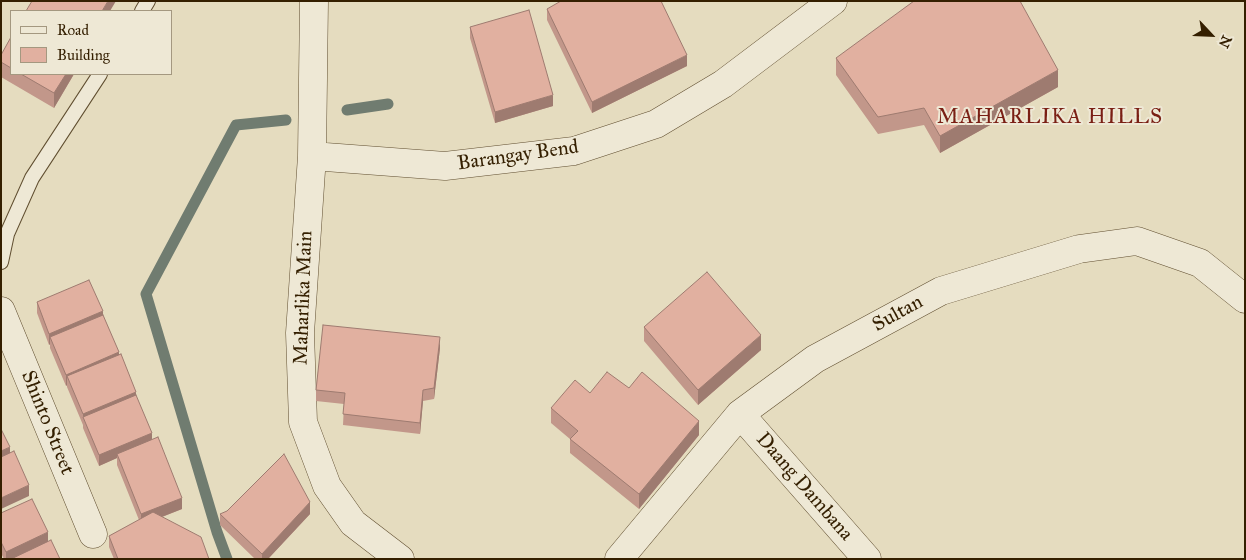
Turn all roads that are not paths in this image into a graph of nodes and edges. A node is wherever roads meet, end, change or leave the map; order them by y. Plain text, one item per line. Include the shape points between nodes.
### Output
1 (314, 1) edge
2 (833, 1) edge
3 (99, 75) edge
4 (312, 156) junction
5 (1, 262) edge
6 (1245, 300) edge
7 (1, 311) edge
8 (740, 414) junction
9 (93, 534) dead end
10 (400, 559) edge
11 (620, 559) edge
12 (867, 559) edge

1 - 4 street, Maharlika Main
2 - 4 street, Barangay Bend via 723,84 656,124 574,151 445,166
3 - 5 lane via 32,178 7,234
4 - 10 street, Maharlika Main via 300,333 303,422 327,486 353,523
6 - 8 street, Sultan via 1200,263 1137,241 1079,249 940,291 815,359
7 - 9 street, Shinto Street
8 - 11 street, Sultan
8 - 12 street, Daang Dambana

